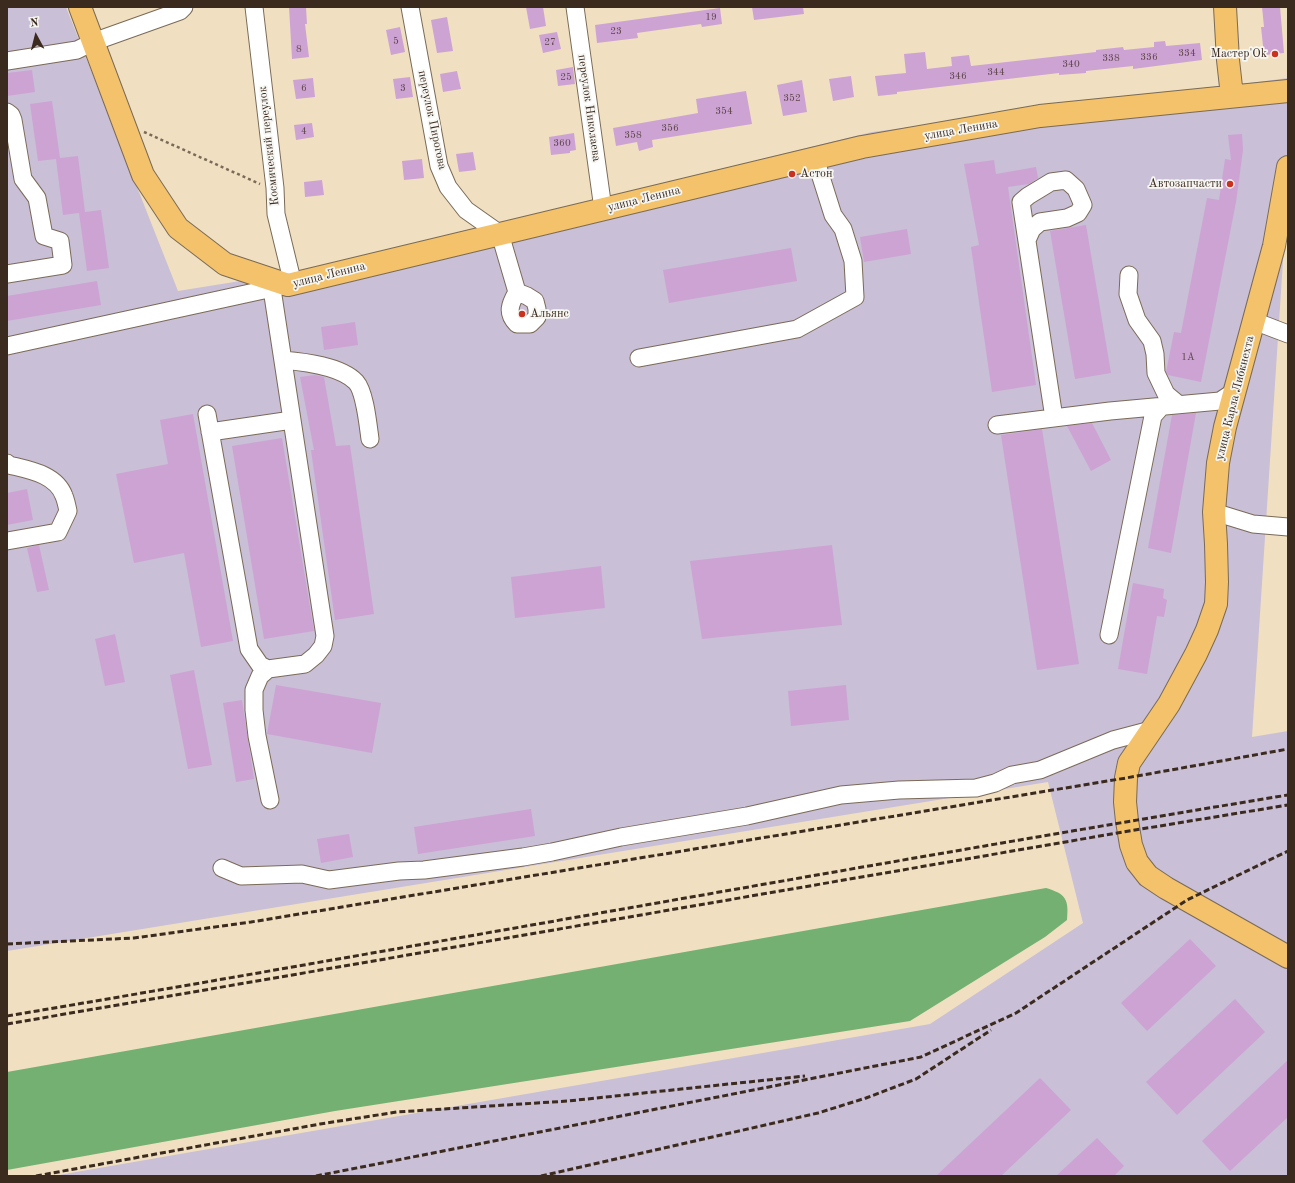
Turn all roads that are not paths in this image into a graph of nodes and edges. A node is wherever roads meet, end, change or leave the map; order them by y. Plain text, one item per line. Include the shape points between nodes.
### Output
1 (80, 7) edge
2 (184, 7) edge
3 (254, 7) edge
4 (410, 7) edge
5 (576, 7) edge
6 (1225, 7) edge
7 (93, 42) junction
8 (7, 61) edge
9 (1288, 91) edge
10 (1232, 96) junction
11 (7, 112) edge
12 (815, 158) junction
13 (1288, 167) edge
14 (603, 209) junction
15 (500, 234) junction
16 (1027, 240) dead end
17 (7, 274) edge
18 (1130, 275) dead end
19 (285, 286) junction
20 (517, 292) dead end
21 (1254, 321) junction
22 (1288, 334) edge
23 (7, 346) edge
24 (638, 358) dead end
25 (284, 360) junction
26 (1234, 391) junction
27 (1170, 405) junction
28 (207, 414) dead end
29 (1054, 418) junction
30 (292, 420) junction
31 (997, 426) dead end
32 (210, 432) junction
33 (370, 438) dead end
34 (7, 463) edge
35 (1214, 512) junction
36 (1288, 527) edge
37 (7, 541) edge
38 (1109, 635) dead end
39 (268, 669) junction
40 (1151, 730) junction
41 (270, 800) dead end
42 (222, 868) dead end
43 (1288, 957) edge

1 - 7 main road
2 - 7 street via 180,11
3 - 19 street, Космический переулок
4 - 15 street, переулок Пирогова via 440,166 448,187 466,210
5 - 14 street, переулок Николаева
6 - 10 main road
7 - 8 street via 77,50
7 - 19 main road via 143,175 178,228 225,264
9 - 10 main road, улица Ленина
10 - 12 main road, улица Ленина via 1040,116 862,147
11 - 17 street via 14,120 23,179 37,198 44,236 60,241 64,265
12 - 14 main road, улица Ленина
12 - 24 street via 833,214 843,229 853,261 854,296 797,329
13 - 21 main road, улица Карла Либкнехта via 1274,246
14 - 15 main road, улица Ленина
15 - 19 main road, улица Ленина
15 - 20 street
16 - 29 street
18 - 27 street via 1128,294 1137,320 1152,341 1156,354 1156,374
19 - 23 street, улица Ленина
19 - 25 street, Космический переулок
21 - 22 street
21 - 26 main road, улица Карла Либкнехта
25 - 30 street, Космический переулок
25 - 33 street via 323,366 341,372 356,382 363,399
26 - 27 street via 1220,401
26 - 35 main road, улица Карла Либкнехта via 1218,462
27 - 29 street
27 - 38 street via 1153,416
28 - 32 street
29 - 31 street
30 - 32 street
30 - 39 street, Космический переулок via 325,636 323,646 305,664
32 - 39 street via 249,649 260,665
34 - 37 street via 38,473 56,483 64,495 68,511 58,532
35 - 36 street via 1253,524
35 - 40 main road, улица Карла Либкнехта via 1216,604 1196,654 1169,704
39 - 41 street via 260,676 254,697 257,736
40 - 42 street via 1113,740 1040,770 1012,775 976,788 841,795 747,816 621,837 523,857 329,880 302,874 241,876
40 - 43 main road, улица Карла Либкнехта via 1129,763 1126,778 1127,821 1137,862 1148,876 1166,888

